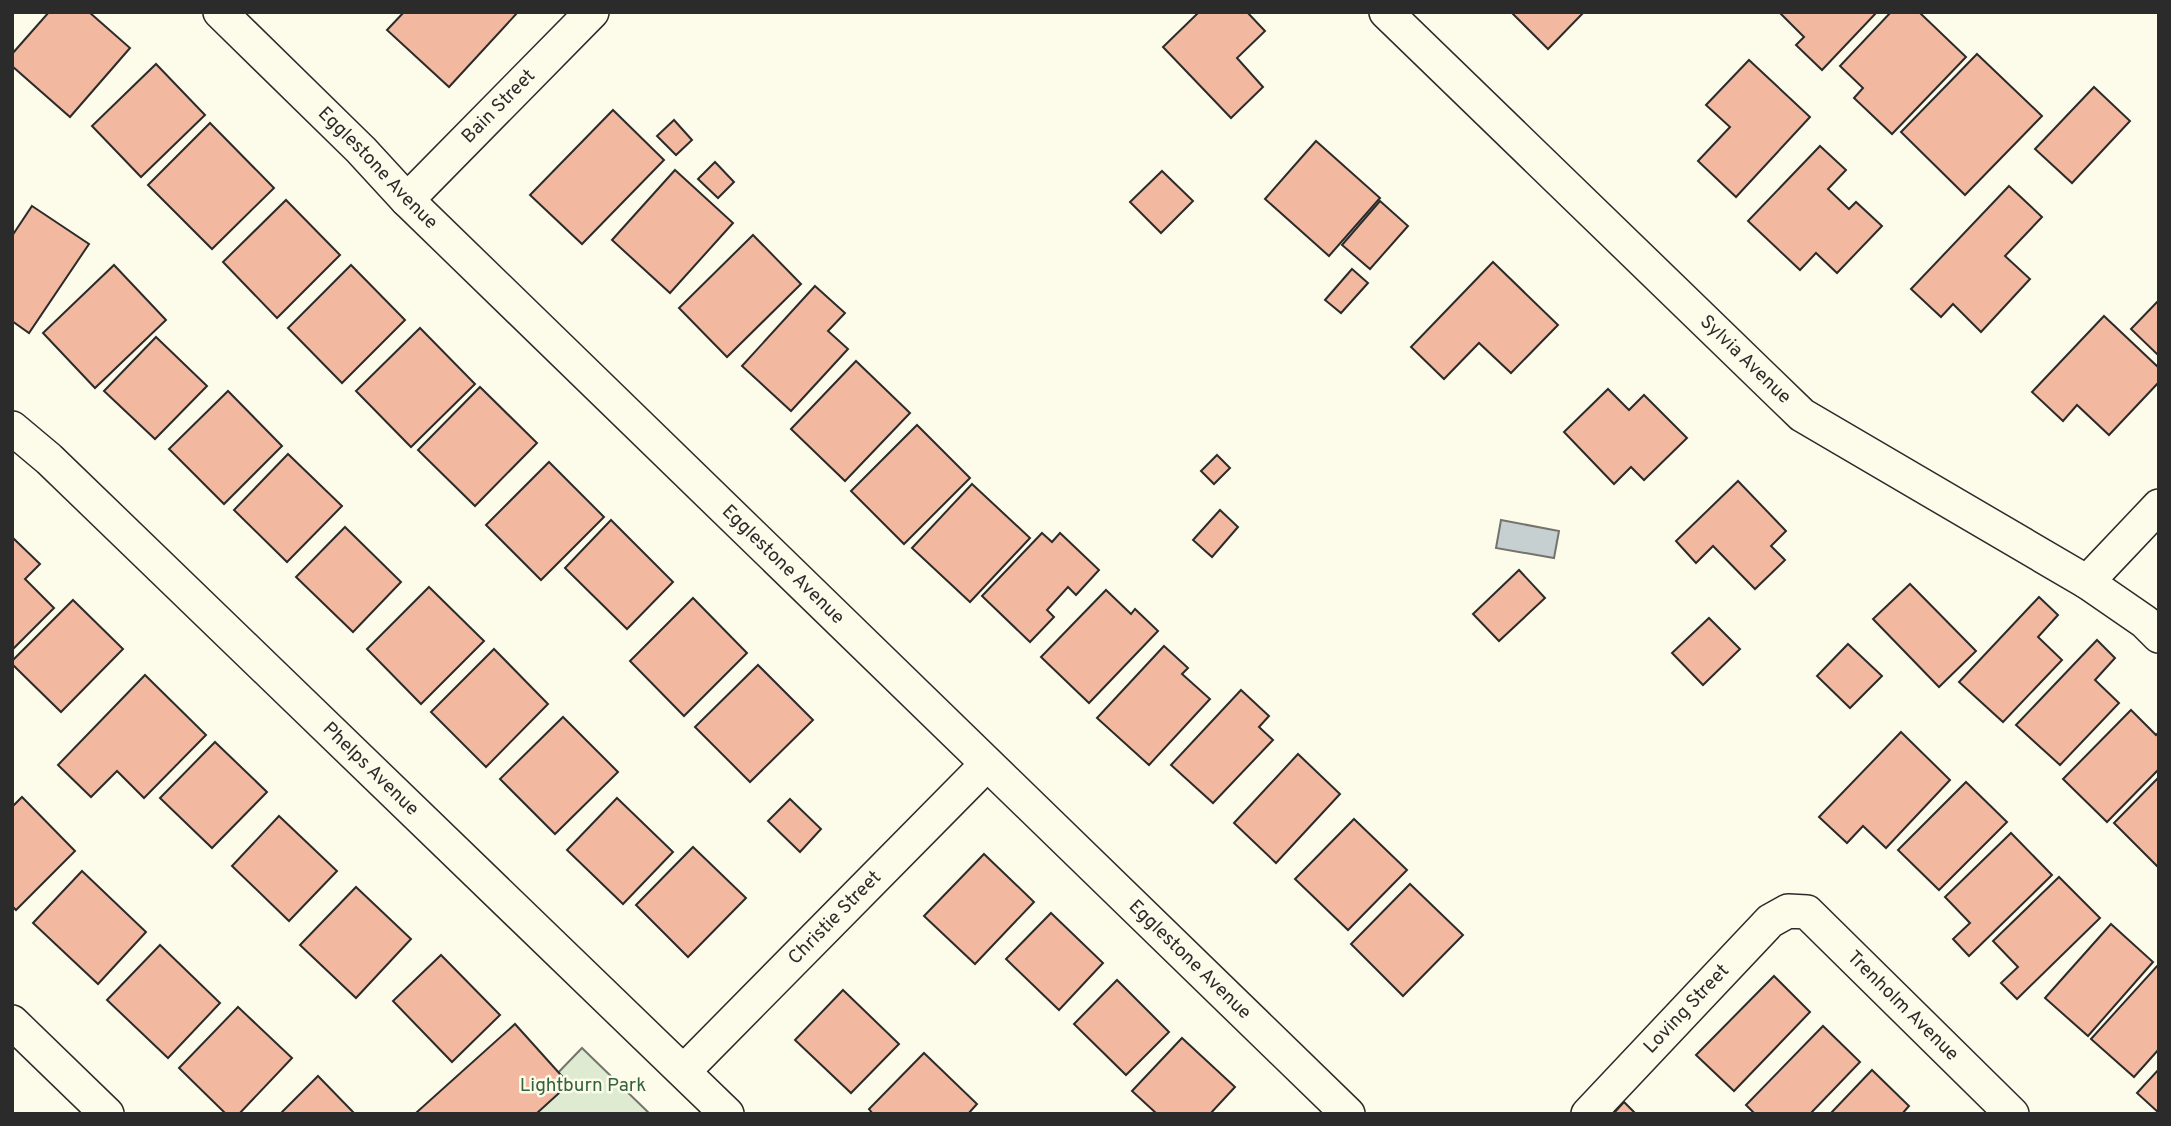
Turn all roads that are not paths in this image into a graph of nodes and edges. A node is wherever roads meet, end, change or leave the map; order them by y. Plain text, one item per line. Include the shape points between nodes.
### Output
1 (220, 12) edge
2 (592, 12) edge
3 (1386, 12) edge
4 (407, 200) junction
5 (12, 428) edge
6 (2159, 506) edge
7 (2087, 582) junction
8 (2159, 636) edge
9 (987, 764) junction
10 (1788, 911) joint
11 (12, 1022) edge
12 (684, 1071) junction
13 (107, 1114) edge
14 (727, 1114) edge
15 (1348, 1114) edge
16 (1588, 1114) edge
17 (2012, 1114) edge

1 - 4 street, Egglestone Avenue
2 - 4 street, Bain Street
3 - 7 street, Sylvia Avenue via 1802,415
4 - 9 street, Egglestone Avenue
5 - 12 street, Phelps Avenue via 60,468
6 - 7 street
7 - 8 street, Sylvia Avenue
9 - 12 street, Christie Street
9 - 15 street, Egglestone Avenue
10 - 16 street, Loving Street via 1770,921
10 - 17 street, Trenholm Avenue via 1807,912
11 - 13 street
12 - 14 street, Phelps Avenue

